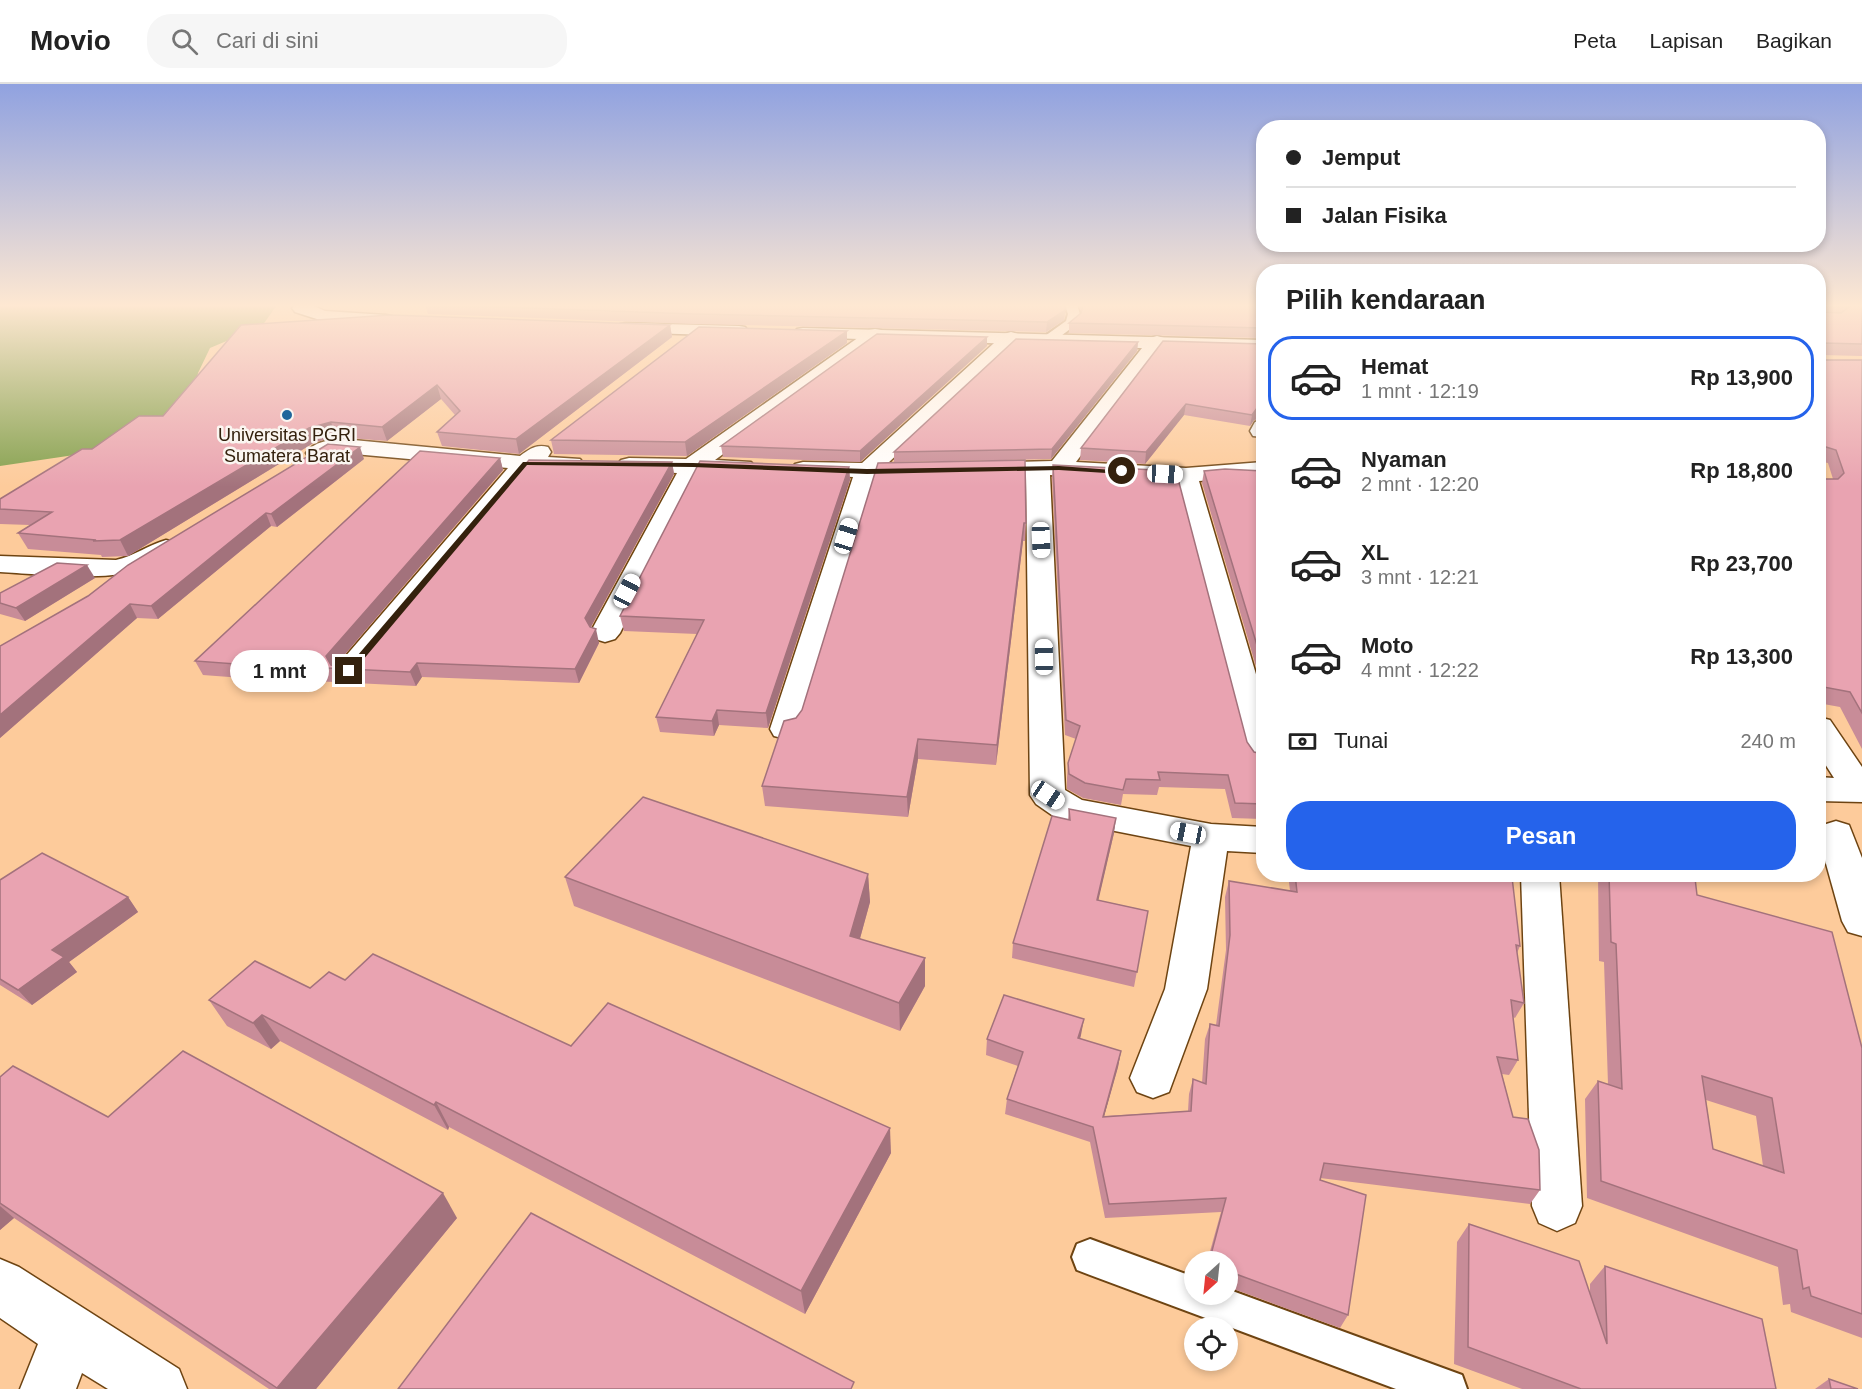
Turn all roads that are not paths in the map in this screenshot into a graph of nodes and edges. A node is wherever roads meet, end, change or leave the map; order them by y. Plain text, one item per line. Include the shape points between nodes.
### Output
1 (831, 366) edge
2 (981, 366) edge
3 (1136, 366) edge
4 (554, 441) edge
5 (525, 463) junction
6 (693, 465) junction
7 (295, 466) edge
8 (1048, 469) junction
9 (1256, 470) edge
10 (867, 471) junction
11 (1186, 475) junction
12 (184, 536) edge
13 (0, 564) edge
14 (129, 566) junction
15 (99, 593) edge
16 (605, 633) dead end
17 (349, 671) edge
18 (786, 729) edge
19 (1256, 730) edge
20 (1826, 739) edge
21 (1826, 789) edge
22 (1861, 791) edge
23 (1211, 837) junction
24 (1827, 837) edge
25 (1256, 840) edge
26 (1540, 882) edge
27 (1862, 921) edge
28 (1153, 1078) dead end
29 (1557, 1206) dead end
30 (1090, 1257) dead end
31 (0, 1286) edge
32 (70, 1333) junction
33 (48, 1389) edge
34 (159, 1389) edge
35 (1448, 1389) edge

1 - 6 street
2 - 10 street
3 - 8 street
4 - 5 street
5 - 6 street
5 - 7 street via 336,446
5 - 17 street
6 - 10 street
6 - 16 street
8 - 10 street
8 - 11 street
8 - 23 street via 1048,795 1072,811
9 - 11 street
10 - 18 street
11 - 19 street
12 - 14 street via 145,561
13 - 14 street
14 - 15 street
20 - 22 street
21 - 22 street
22 - 24 street via 1860,810
23 - 25 street
23 - 28 street via 1186,988
24 - 27 street
26 - 29 street
30 - 35 lane
31 - 32 street
32 - 33 street
32 - 34 street

